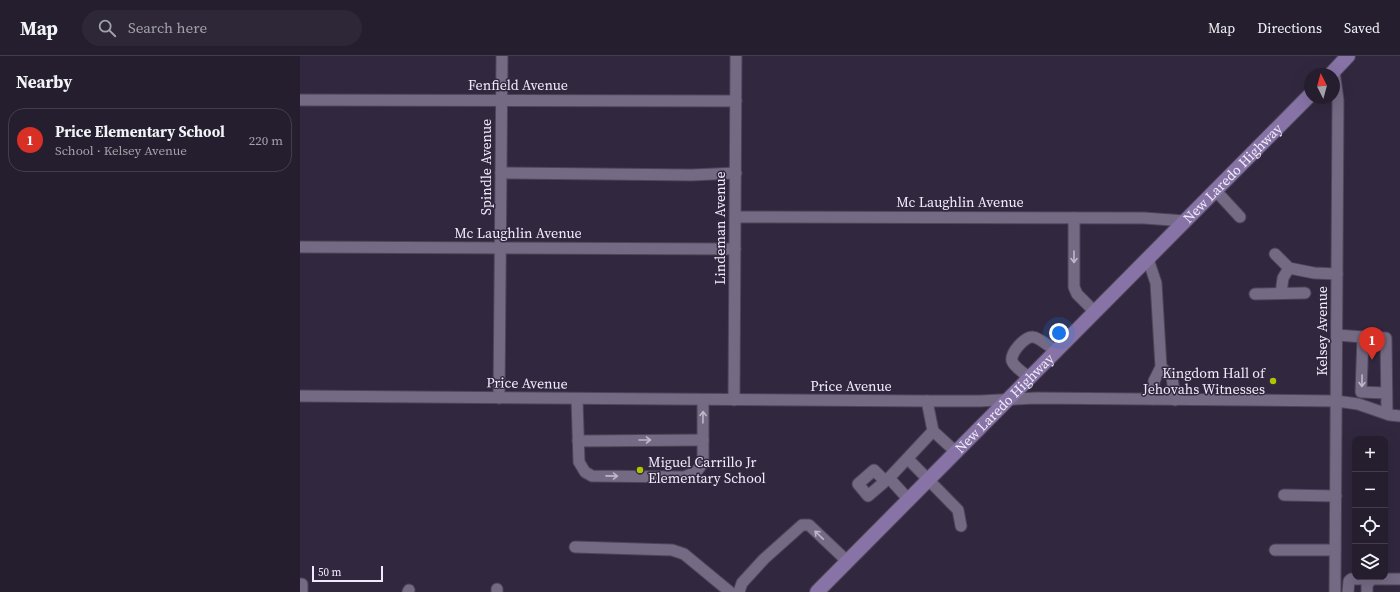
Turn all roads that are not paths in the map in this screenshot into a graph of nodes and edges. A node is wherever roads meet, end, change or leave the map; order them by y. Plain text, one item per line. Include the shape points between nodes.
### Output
1 (502, 56) edge
2 (736, 56) edge
3 (1348, 56) edge
4 (1337, 68) edge
5 (300, 100) edge
6 (501, 100) junction
7 (736, 101) junction
8 (1304, 101) edge
9 (1338, 104) edge
10 (501, 173) junction
11 (736, 173) junction
12 (1216, 191) junction
13 (736, 217) junction
14 (1240, 217) dead end
15 (1074, 218) junction
16 (1185, 221) junction
17 (300, 247) edge
18 (500, 248) junction
19 (735, 249) junction
20 (1275, 254) dead end
21 (1148, 259) junction
22 (1289, 268) junction
23 (1337, 274) junction
24 (1281, 293) junction
25 (1305, 293) dead end
26 (1255, 294) dead end
27 (1095, 312) junction
28 (1337, 335) junction
29 (1362, 338) junction
30 (1057, 351) junction
31 (1161, 367) junction
32 (1030, 378) junction
33 (1386, 393) junction
34 (300, 396) edge
35 (499, 398) junction
36 (577, 399) junction
37 (1153, 399) junction
38 (703, 400) junction
39 (734, 400) junction
40 (1008, 400) junction
41 (1175, 400) junction
42 (927, 401) junction
43 (1336, 401) junction
44 (1387, 414) junction
45 (1400, 416) edge
46 (933, 431) junction
47 (703, 440) junction
48 (578, 441) junction
49 (956, 452) junction
50 (908, 459) junction
51 (928, 480) junction
52 (1284, 495) dead end
53 (1336, 496) junction
54 (909, 500) junction
55 (961, 526) dead end
56 (575, 547) dead end
57 (1275, 550) dead end
58 (1335, 550) junction
59 (847, 561) junction
60 (1352, 579) edge
61 (1388, 579) edge
62 (1400, 579) edge
63 (1370, 580) edge
64 (300, 584) edge
65 (302, 592) edge
66 (730, 592) edge
67 (739, 592) edge
68 (817, 592) edge
69 (1335, 592) edge
70 (1348, 592) edge
71 (1367, 592) edge

1 - 6 street, Spindle Avenue
2 - 7 street, Lindeman Avenue
3 - 4 main road
5 - 6 street, Fenfield Avenue
6 - 7 street, Fenfield Avenue
6 - 10 street, Spindle Avenue
7 - 11 street, Lindeman Avenue
8 - 12 main road, New Laredo Highway
9 - 23 street, Kelsey Avenue
10 - 11 street
10 - 18 street, Spindle Avenue
11 - 13 street, Lindeman Avenue
12 - 14 street
12 - 16 main road, New Laredo Highway
13 - 15 street, Mc Laughlin Avenue
13 - 19 street, Lindeman Avenue
15 - 16 street, Mc Laughlin Avenue
15 -> 27 street via 1074,287
16 - 21 main road, New Laredo Highway
17 - 18 street, Mc Laughlin Avenue
18 - 19 street, Mc Laughlin Avenue
18 - 35 street, Spindle Avenue
19 - 39 street, Lindeman Avenue
20 - 22 street
21 - 27 main road, New Laredo Highway
21 - 31 street via 1156,283
22 - 23 street
22 - 24 street via 1283,278
23 - 28 street, Kelsey Avenue
24 - 25 street
24 - 26 street
27 - 30 main road, New Laredo Highway
28 - 29 street
28 - 43 street, Kelsey Avenue
29 - 33 street via 1386,338
29 -> 33 street via 1361,392
30 - 32 main road, New Laredo Highway
30 - 32 street via 1034,337 1022,342 1012,354 1012,362
31 - 37 street via 1154,381
31 - 41 street via 1172,377
32 - 40 main road, New Laredo Highway
33 - 44 street
34 - 35 street, Price Avenue
35 - 36 street, Price Avenue
36 - 38 street, Price Avenue
36 - 48 street
37 - 40 street, Price Avenue
37 - 41 street, Price Avenue
38 - 39 street, Price Avenue
47 -> 38 street
39 - 42 street, Price Avenue
40 - 42 street, Price Avenue
40 - 49 main road, New Laredo Highway
41 - 43 street, Price Avenue
42 - 46 street
43 - 44 street, Price Avenue via 1358,404
43 - 53 street, Kelsey Avenue
44 - 45 street, Price Avenue
46 - 49 street
46 - 50 street
48 -> 47 street
48 -> 47 street via 579,462 585,472 592,476 684,477 696,472 703,463
49 - 51 main road, New Laredo Highway
50 - 51 street
50 - 54 street via 887,480
51 - 54 main road, New Laredo Highway
51 - 55 street via 958,510
52 - 53 street
53 - 58 street, Kelsey Avenue
54 - 59 main road, New Laredo Highway
56 - 66 street via 672,550 684,554
57 - 58 street
58 - 69 street, Kelsey Avenue
59 -> 67 street via 809,525 802,525 742,582
59 - 68 main road, New Laredo Highway
60 - 70 street via 1349,581
61 - 62 street
63 - 71 street via 1367,584
64 - 65 street

